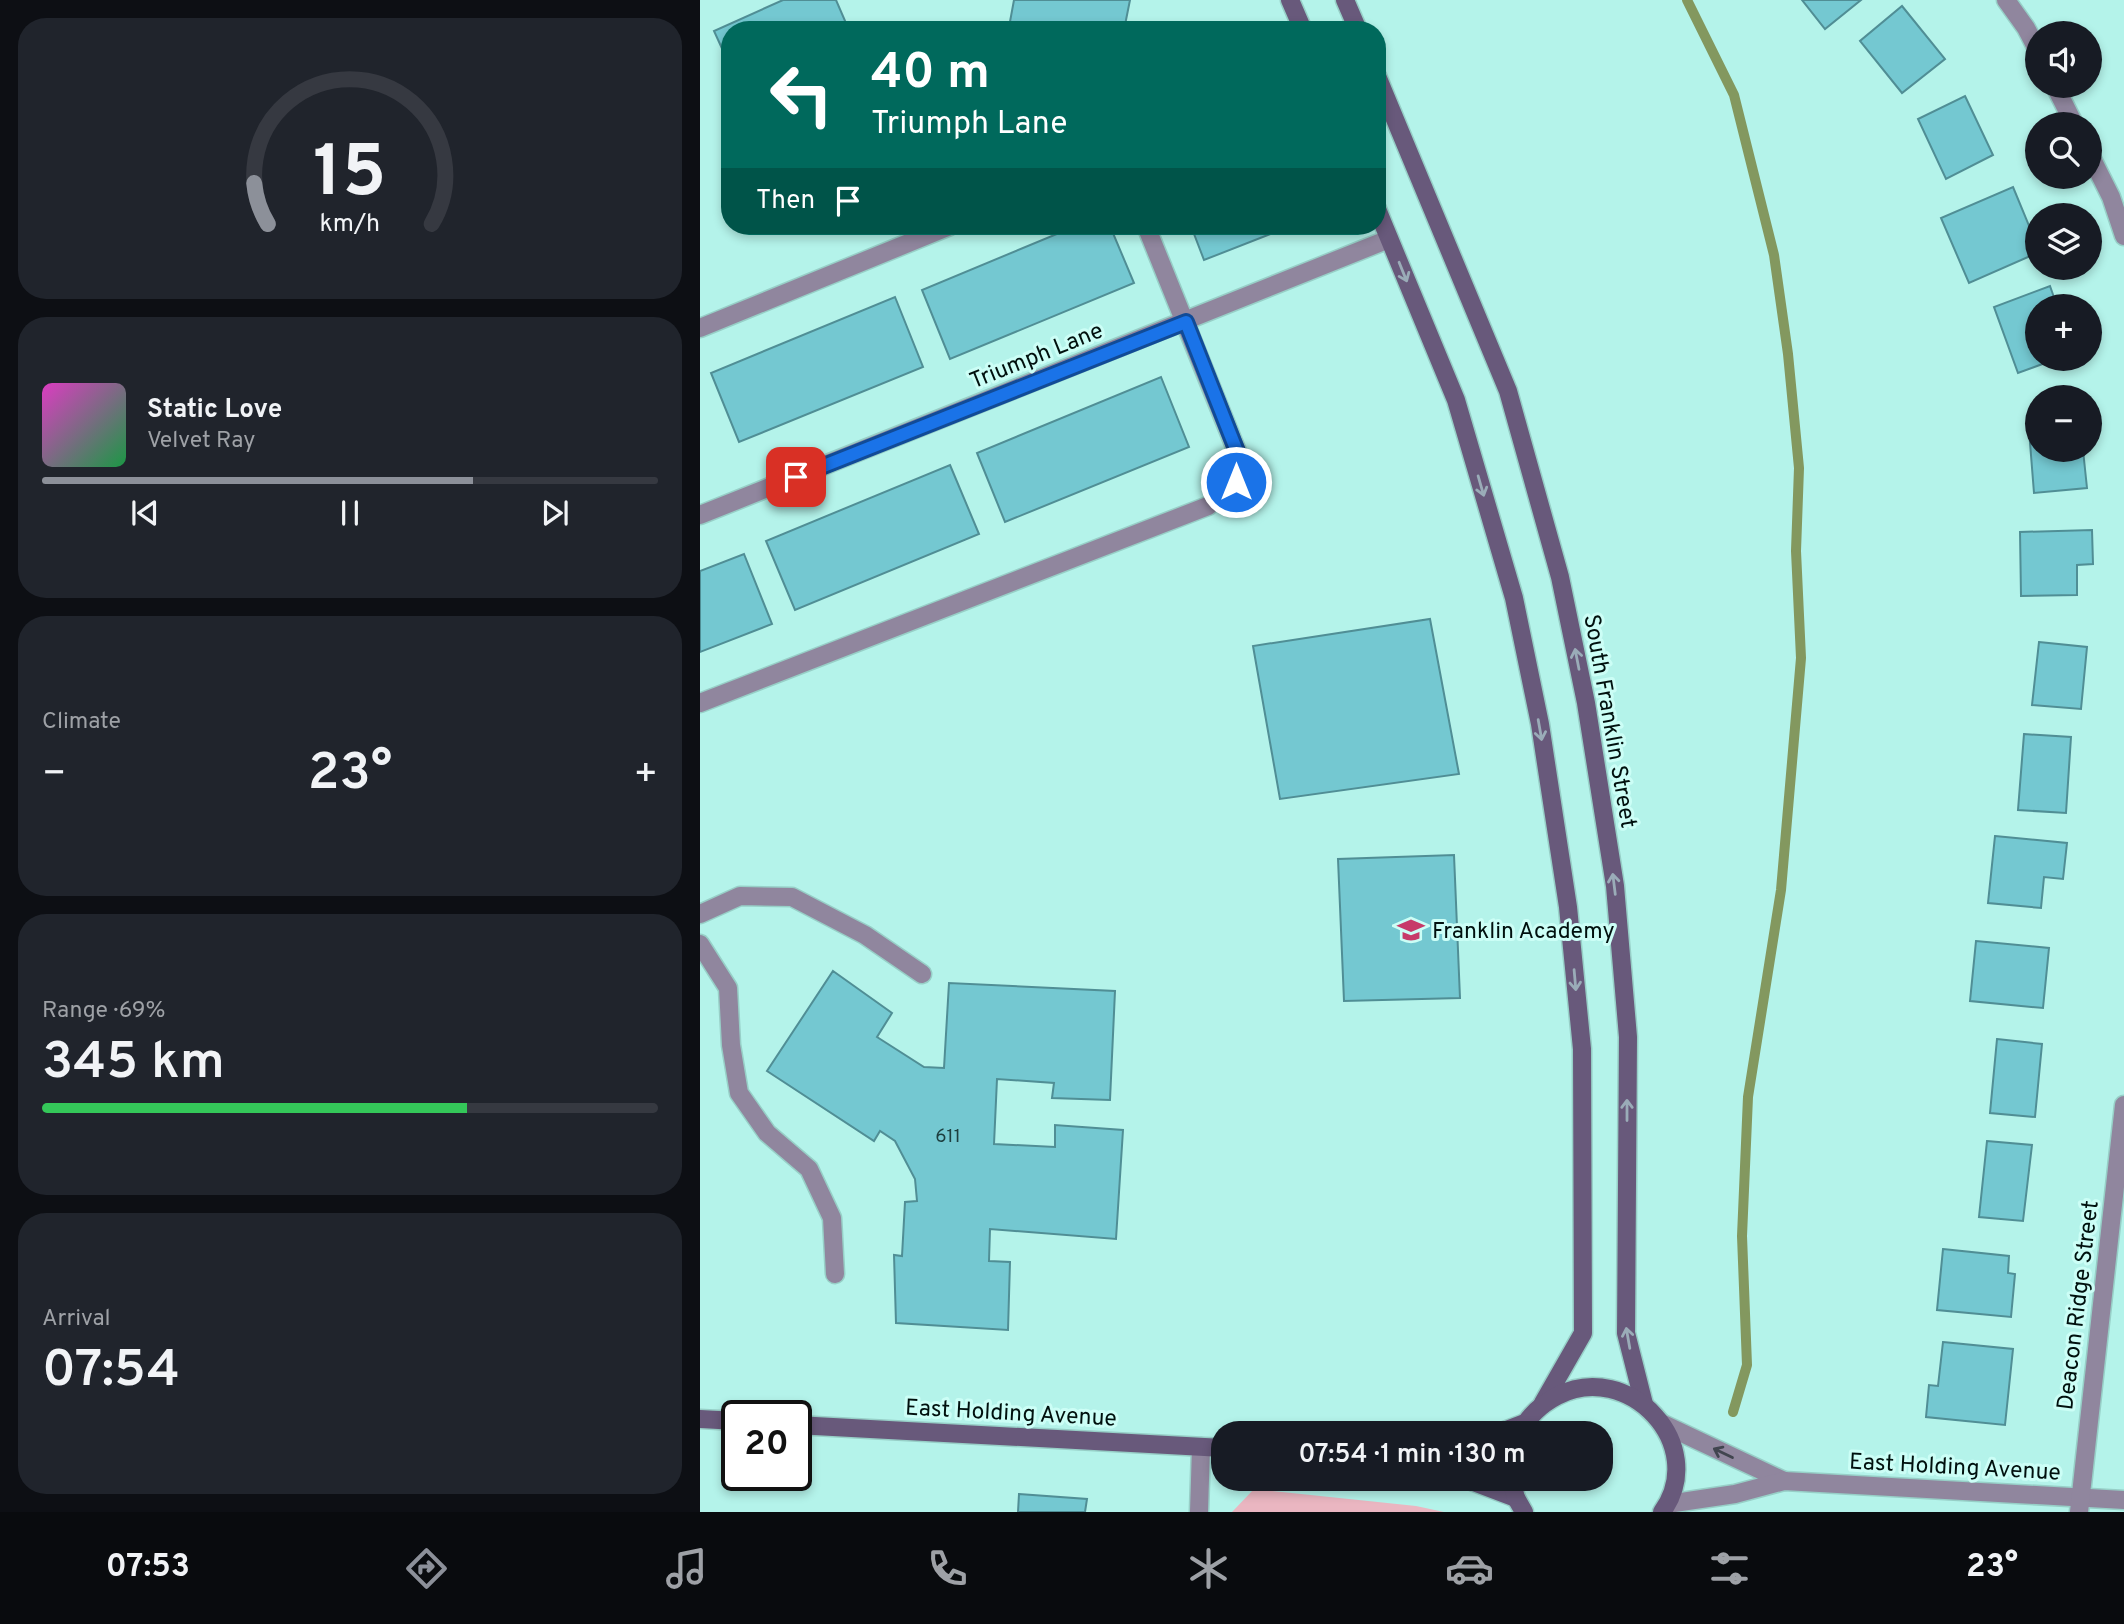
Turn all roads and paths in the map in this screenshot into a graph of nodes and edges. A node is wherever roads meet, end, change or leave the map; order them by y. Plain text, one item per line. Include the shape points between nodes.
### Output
1 (1290, 0) edge
2 (1345, 0) edge
3 (2006, 0) edge
4 (1299, 21) edge
5 (1354, 21) edge
6 (2025, 26) edge
7 (1386, 98) edge
8 (2102, 179) edge
9 (1386, 230) edge
10 (928, 235) edge
11 (1150, 235) edge
12 (2124, 236) edge
13 (1390, 239) junction
14 (1186, 322) junction
15 (700, 328) edge
16 (700, 515) edge
17 (700, 703) edge
18 (700, 914) edge
19 (700, 944) edge
20 (922, 974) dead end
21 (2124, 1105) edge
22 (2119, 1205) edge
23 (835, 1274) dead end
24 (1543, 1403) junction
25 (1644, 1404) junction
26 (700, 1419) edge
27 (721, 1420) edge
28 (1528, 1421) edge
29 (1662, 1424) junction
30 (812, 1426) edge
31 (1201, 1447) junction
32 (1211, 1447) edge
33 (1784, 1481) junction
34 (1491, 1491) edge
35 (2124, 1500) edge
36 (2080, 1504) edge
37 (1520, 1505) edge
38 (1665, 1508) edge
39 (1199, 1512) edge

1 - 4 street
2 - 5 street
3 - 6 street
25 -> 7 street, South Franklin Street via 1626,1333 1628,1037 1615,886 1576,653 1560,577 1508,391
8 - 12 street
9 - 13 street
10 - 15 street
11 - 14 street
13 - 14 street, Triumph Lane
13 -> 24 street via 1456,400 1514,598 1568,907 1582,1049 1583,1333
14 - 16 street, Triumph Lane
14 - 17 street via 1240,459 1236,482 1208,506
18 - 20 street via 740,896 792,897 865,935
19 - 23 street via 728,988 739,1093 767,1133 809,1169 832,1218
21 - 22 street, Deacon Ridge Street
22 - 36 street, Deacon Ridge Street
24 - 25 street via 1567,1391 1594,1387 1621,1391
24 - 28 street
25 - 29 street
26 - 27 street
33 -> 29 street, East Holding Avenue
29 - 38 street via 1674,1448 1678,1477
30 - 31 street, East Holding Avenue
31 - 32 street, East Holding Avenue
31 - 39 street
33 - 36 street, East Holding Avenue
33 - 38 street, East Holding Avenue
34 - 37 street
35 - 36 street, East Holding Avenue

